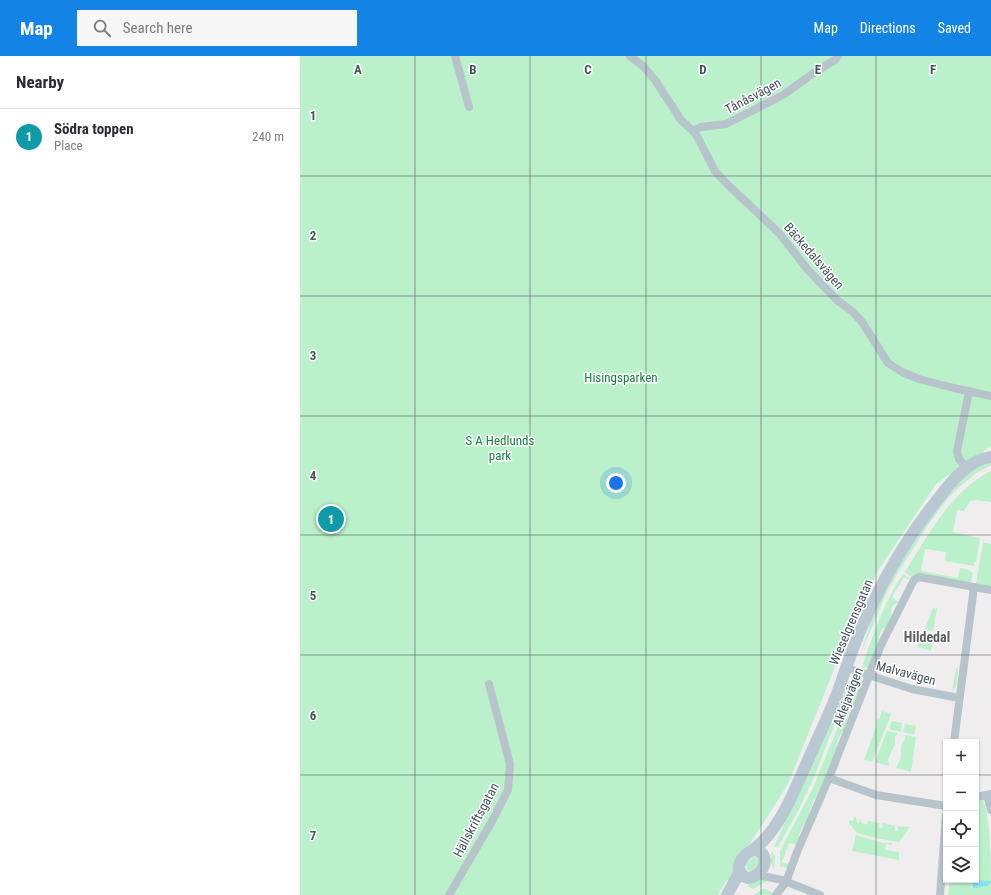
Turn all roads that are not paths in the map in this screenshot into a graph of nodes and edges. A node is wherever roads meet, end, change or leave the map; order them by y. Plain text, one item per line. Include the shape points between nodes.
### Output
1 (455, 56) edge
2 (630, 56) edge
3 (838, 56) edge
4 (469, 107) dead end
5 (693, 131) junction
6 (969, 392) junction
7 (991, 396) edge
8 (989, 455) edge
9 (967, 468) junction
10 (974, 587) junction
11 (991, 590) edge
12 (847, 668) junction
13 (869, 676) junction
14 (489, 684) dead end
15 (959, 698) junction
16 (954, 739) edge
17 (829, 778) junction
18 (989, 794) edge
19 (979, 796) edge
20 (943, 806) edge
21 (991, 810) edge
22 (778, 822) junction
23 (944, 847) edge
24 (753, 850) junction
25 (760, 868) junction
26 (740, 871) junction
27 (784, 881) junction
28 (449, 895) edge
29 (727, 895) edge
30 (735, 895) edge
31 (776, 895) edge
32 (820, 895) edge
33 (940, 895) edge

1 - 4 street
2 - 5 street, Bäckedalsvägen via 655,80 681,120
3 - 5 street, Tånåsvägen via 783,95 726,124 701,127
5 - 6 street, Bäckedalsvägen via 715,171 779,233 808,270 853,312 888,363 919,379
6 - 7 street, Bäckedalsvägen
6 - 9 street via 957,451 959,459
8 - 9 street, Wieselgrensgatan
9 - 12 street, Wieselgrensgatan via 936,501 899,555 865,619
10 - 11 street, Aklejavägen
10 - 13 street, Aklejavägen via 916,578 882,642
10 - 15 street
12 - 13 street, Malvavägen
12 - 22 street, Wieselgrensgatan via 821,731
13 - 15 street, Malvavägen via 912,689
13 - 17 street, Aklejavägen
14 - 28 street, Hällskriftsgatan via 510,764 508,790
15 - 16 street
17 - 20 street via 876,795
17 - 27 street, Aklejavägen
18 - 19 street
18 - 21 street
22 - 24 street, Wieselgrensgatan
22 - 25 street, Wieselgrensgatan
23 - 33 street
24 - 25 street via 761,852
24 - 26 street, Wieselgrensgatan via 743,857
25 - 26 street via 743,876
25 - 27 street
25 - 30 street, Wieselgrensgatan
26 - 29 street, Wieselgrensgatan
27 - 31 street, Aklejavägen
27 - 32 street

